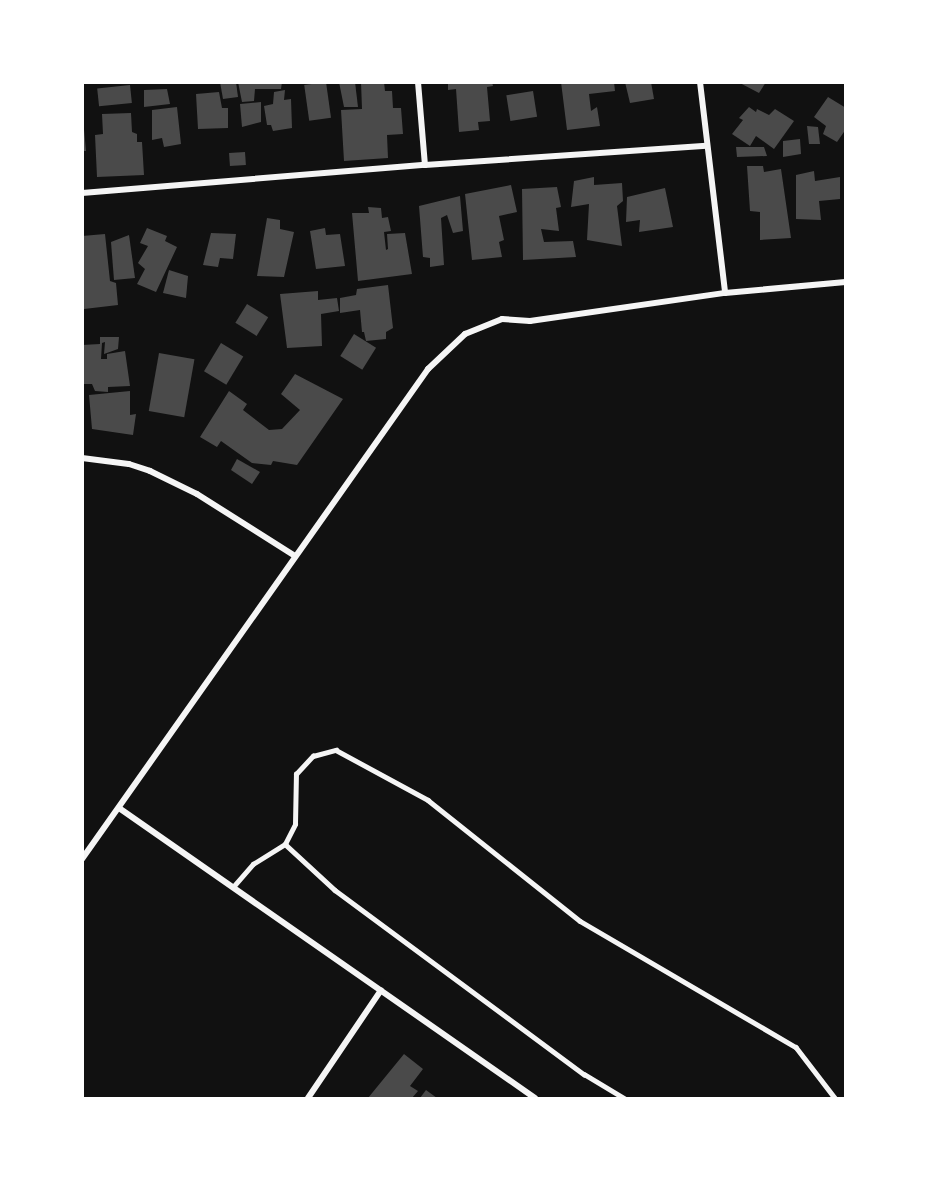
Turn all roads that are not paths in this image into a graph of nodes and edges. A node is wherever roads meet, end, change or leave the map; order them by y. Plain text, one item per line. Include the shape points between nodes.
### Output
1 (418, 82) edge
2 (700, 82) edge
3 (706, 146) junction
4 (425, 165) junction
5 (82, 193) edge
6 (846, 282) edge
7 (726, 293) junction
8 (82, 458) edge
9 (295, 556) junction
10 (119, 808) junction
11 (285, 844) junction
12 (82, 859) edge
13 (233, 887) junction
14 (381, 990) junction
15 (308, 1098) edge
16 (535, 1098) edge
17 (624, 1098) edge
18 (835, 1098) edge

1 - 4 street
2 - 3 street
3 - 4 street
3 - 7 street
4 - 5 street
6 - 7 street
7 - 9 street via 530,321 502,319 465,334 428,369
8 - 9 street via 150,471 197,494
9 - 10 street
10 - 12 street
10 - 13 street
11 - 13 lane via 253,864
11 - 17 lane via 335,890 584,1074
11 - 18 lane via 295,824 296,774 313,756 336,750 428,800 580,921 796,1047
13 - 14 street
14 - 15 street
14 - 16 street

